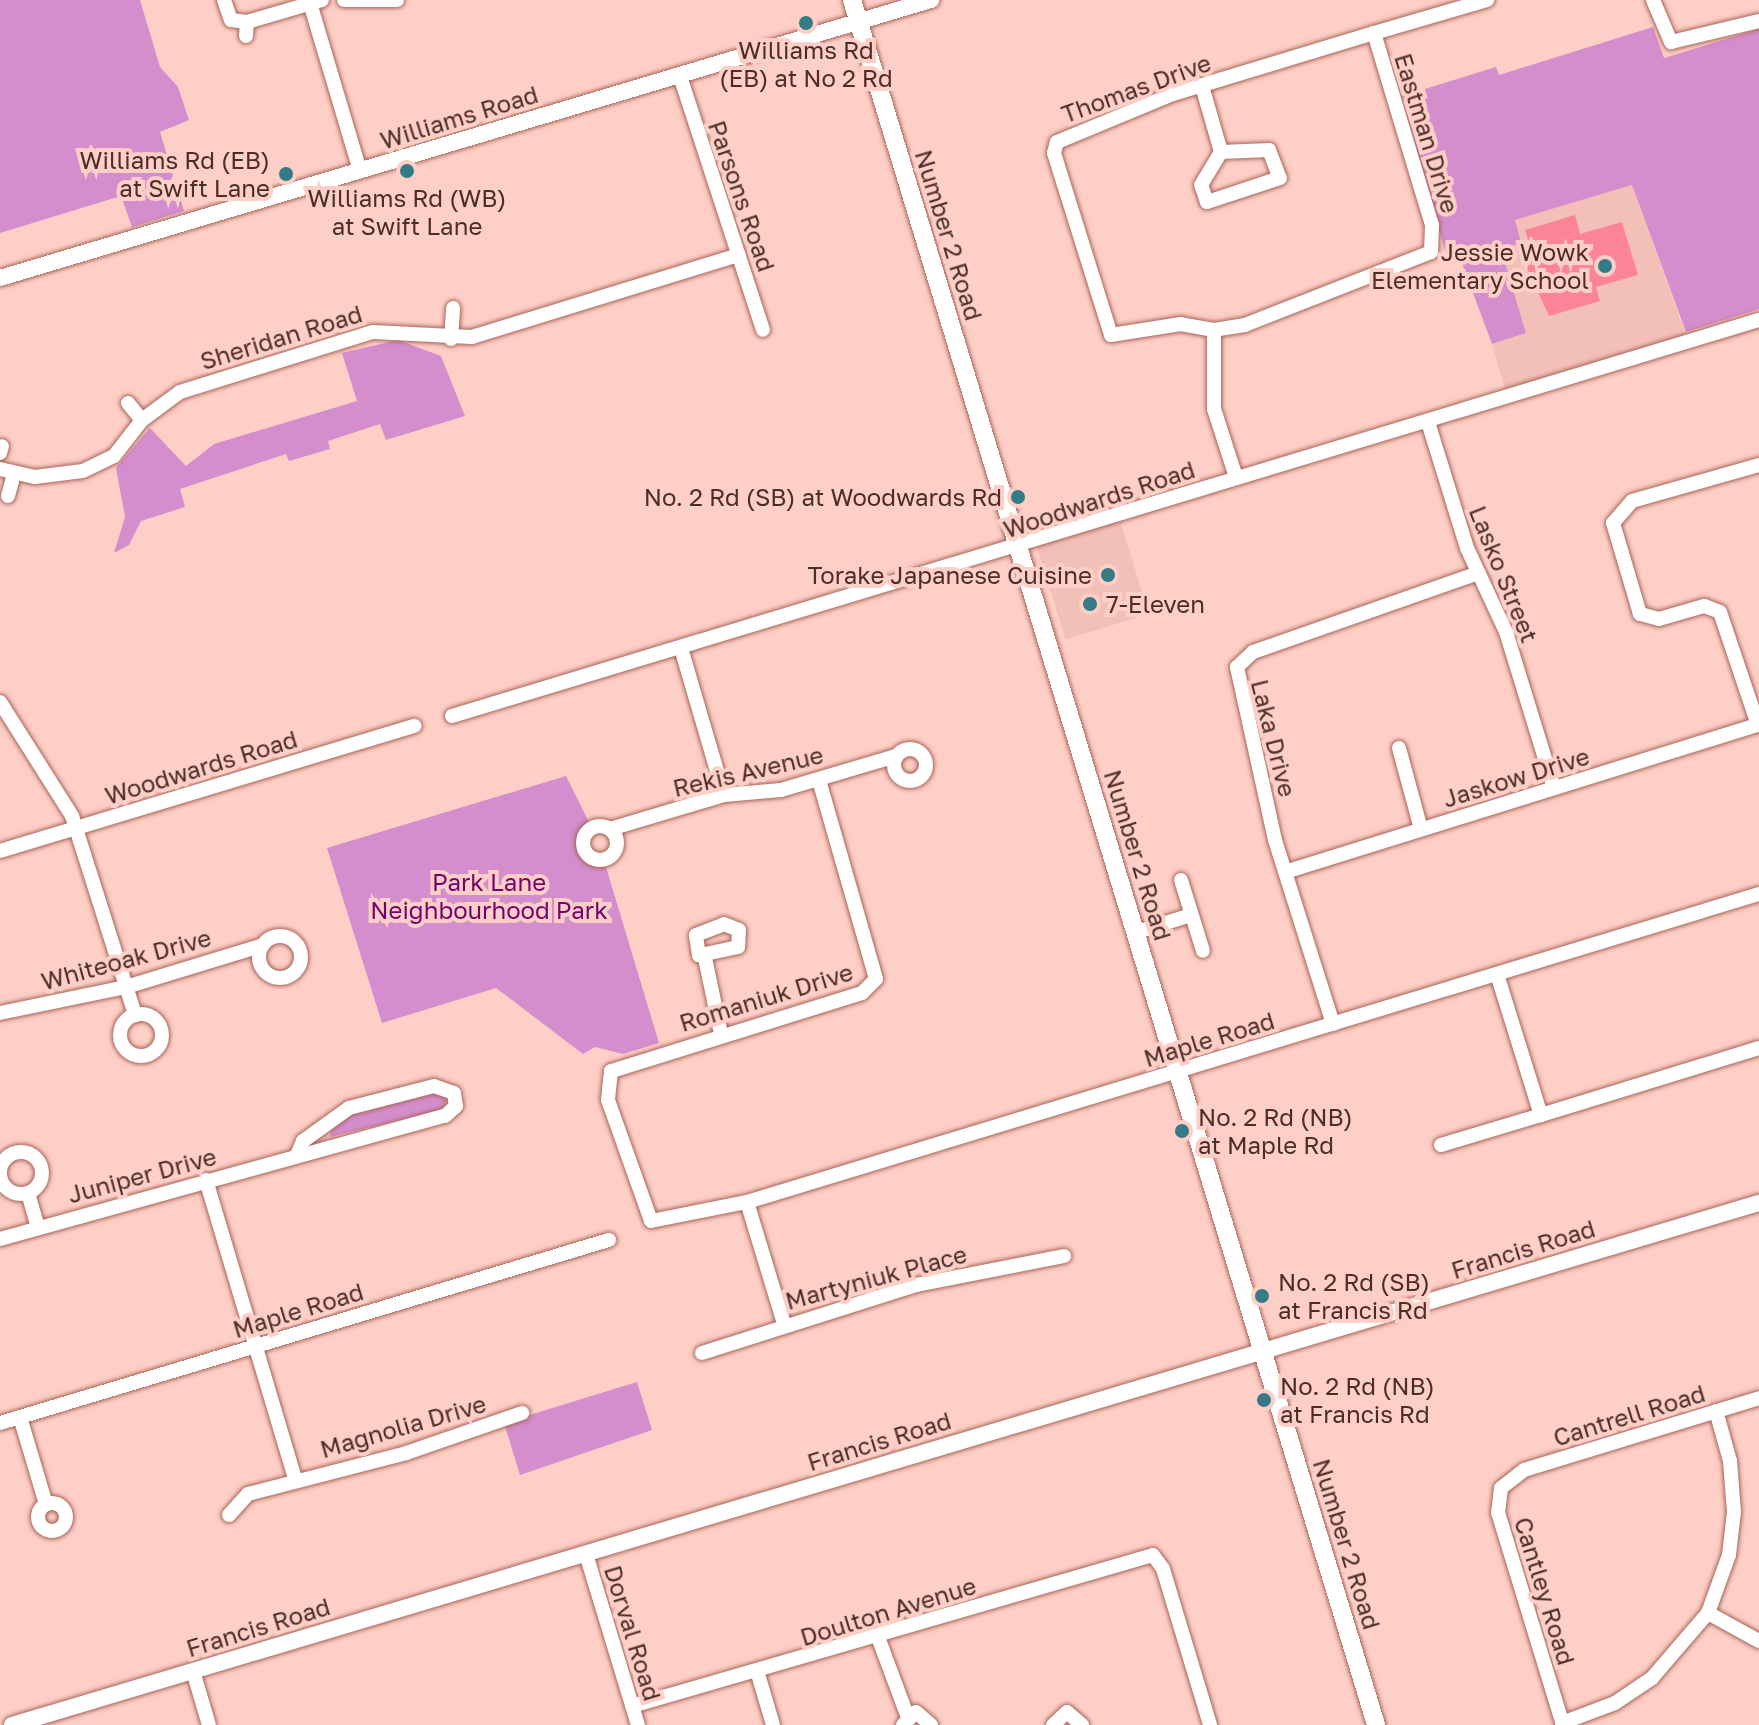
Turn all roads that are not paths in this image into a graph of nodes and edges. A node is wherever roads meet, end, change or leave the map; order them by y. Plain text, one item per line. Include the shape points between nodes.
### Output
1 (224, 0) edge
2 (344, 0) edge
3 (397, 0) edge
4 (852, 0) edge
5 (931, 0) edge
6 (1487, 0) edge
7 (1653, 0) edge
8 (316, 2) edge
9 (1759, 21) edge
10 (859, 22) junction
11 (1374, 33) junction
12 (680, 76) junction
13 (1202, 86) junction
14 (1221, 152) junction
15 (360, 171) junction
16 (739, 255) junction
17 (0, 278) edge
18 (453, 308) dead end
19 (1759, 320) edge
20 (763, 330) dead end
21 (1214, 330) junction
22 (451, 339) junction
23 (128, 403) dead end
24 (142, 420) junction
25 (1428, 422) junction
26 (1759, 465) edge
27 (7, 471) edge
28 (1236, 477) junction
29 (8, 496) dead end
30 (1019, 547) junction
31 (1479, 573) junction
32 (681, 648) junction
33 (0, 702) edge
34 (452, 716) dead end
35 (1758, 724) edge
36 (415, 726) dead end
37 (1399, 748) dead end
38 (896, 756) dead end
39 (819, 780) junction
40 (1554, 788) junction
41 (724, 795) junction
42 (77, 828) junction
43 (610, 829) dead end
44 (1421, 829) junction
45 (0, 851) edge
46 (1285, 872) junction
47 (1181, 880) dead end
48 (1759, 894) edge
49 (1191, 915) junction
50 (1137, 932) junction
51 (263, 945) dead end
52 (1203, 951) dead end
53 (705, 958) dead end
54 (1497, 974) junction
55 (126, 987) junction
56 (0, 1013) edge
57 (135, 1015) dead end
58 (1333, 1024) junction
59 (721, 1034) junction
60 (1759, 1048) edge
61 (1179, 1072) junction
62 (1541, 1115) junction
63 (1441, 1145) dead end
64 (297, 1155) junction
65 (206, 1180) junction
66 (28, 1193) dead end
67 (747, 1202) junction
68 (1759, 1203) edge
69 (670, 1222) joint
70 (38, 1227) junction
71 (0, 1239) edge
72 (609, 1240) dead end
73 (1064, 1256) dead end
74 (784, 1324) junction
75 (255, 1345) junction
76 (1264, 1351) junction
77 (702, 1353) dead end
78 (1759, 1398) edge
79 (1716, 1411) junction
80 (522, 1413) dead end
81 (20, 1417) junction
82 (0, 1423) edge
83 (1513, 1475) joint
84 (295, 1479) junction
85 (46, 1504) dead end
86 (229, 1515) dead end
87 (586, 1554) junction
88 (1708, 1613) junction
89 (878, 1637) junction
90 (1759, 1641) edge
91 (193, 1671) junction
92 (758, 1674) junction
93 (632, 1706) junction
94 (905, 1720) edge
95 (1563, 1724) edge
96 (12, 1725) edge
97 (209, 1725) edge
98 (638, 1725) edge
99 (773, 1725) edge
100 (931, 1725) edge
101 (1053, 1725) edge
102 (1082, 1725) edge
103 (1210, 1725) edge
104 (1376, 1725) edge

1 - 8 street via 231,20 247,29
2 - 3 street
4 - 10 main road, Number 2 Road
5 - 10 street, Williams Road
6 - 11 street, Thomas Drive
7 - 9 street via 1664,34 1681,44
8 - 15 street
10 - 12 street, Williams Road
10 - 30 main road, Number 2 Road
11 - 13 street, Thomas Drive
11 - 21 street, Eastman Drive via 1432,225 1431,252 1366,273 1288,311
12 - 15 street, Williams Road
12 - 16 street, Parsons Road
13 - 14 street
13 - 21 street, Thomas Drive via 1067,135 1054,153 1111,335 1181,324
14 - 14 street via 1269,150 1280,178 1207,202 1201,185
15 - 17 street, Williams Road
16 - 20 street, Parsons Road
16 - 22 street, Sheridan Road
18 - 22 street
19 - 25 street, Woodwards Road
21 - 28 street via 1214,409
22 - 24 street, Sheridan Road via 373,332 187,389
23 - 24 street
24 - 27 street, Sheridan Road via 119,452 92,468 52,477
25 - 28 street, Woodwards Road
25 - 31 street, Lasko Street
26 - 35 street via 1632,501 1613,523 1640,614 1659,619 1704,606 1720,612
27 - 29 street
28 - 30 street, Woodwards Road
30 - 32 street, Woodwards Road
30 - 50 main road, Number 2 Road
31 - 40 street, Lasko Street via 1506,632
31 - 46 street, Laka Drive via 1243,658 1237,687
32 - 34 street, Woodwards Road
32 - 41 street
33 - 42 street
35 - 40 street, Jaskow Drive
36 - 42 street, Woodwards Road
37 - 44 street
38 - 39 street, Rekis Avenue
39 - 41 street, Rekis Avenue
39 - 59 street, Romaniuk Drive via 875,970 875,988
40 - 44 street, Jaskow Drive
41 - 43 street, Rekis Avenue
42 - 45 street, Woodwards Road
42 - 55 street
44 - 46 street, Jaskow Drive
46 - 58 street, Laka Drive
47 - 49 street
48 - 54 street, Maple Road
49 - 50 street
49 - 52 street
50 - 61 main road, Number 2 Road
51 - 55 street, Whiteoak Drive
53 - 59 street
54 - 58 street, Maple Road
54 - 62 street
55 - 56 street, Whiteoak Drive
55 - 57 street
58 - 61 street, Maple Road
59 - 69 street, Romaniuk Drive via 601,1072 641,1207 651,1221
60 - 62 street
61 - 67 street, Maple Road
61 - 76 main road, Number 2 Road
62 - 63 street
64 - 64 street, Juniper Drive via 445,1116 456,1106 454,1093 434,1086 349,1108 303,1141
64 - 65 street, Juniper Drive
65 - 70 street, Juniper Drive
65 - 75 street, Magnolia Drive
66 - 70 street
67 - 69 street, Maple Road
67 - 74 street
68 - 76 street, Francis Road
70 - 71 street, Juniper Drive
72 - 75 street, Maple Road
73 - 74 street, Martyniuk Place via 916,1285
74 - 77 street, Martyniuk Place
75 - 81 street, Maple Road
75 - 84 street, Magnolia Drive
76 - 87 street, Francis Road
76 - 104 main road, Number 2 Road
78 - 79 street, Cantrell Road
79 - 83 street, Cantrell Road
79 - 88 street via 1730,1461 1733,1523
80 - 84 street, Magnolia Drive via 406,1453
81 - 82 street, Maple Road
81 - 85 street
83 - 95 street, Cantley Road via 1498,1495 1498,1513
84 - 86 street, Magnolia Drive via 248,1494
87 - 91 street, Francis Road
87 - 93 street, Dorval Road
88 - 90 street
88 - 95 street via 1647,1682
89 - 92 street, Doulton Avenue
89 - 94 street
89 - 103 street, Doulton Avenue via 1156,1557
91 - 96 street, Francis Road
91 - 97 street
92 - 93 street, Doulton Avenue
92 - 99 street
93 - 98 street, Dorval Road
94 - 100 street via 921,1712
101 - 102 street via 1067,1712

